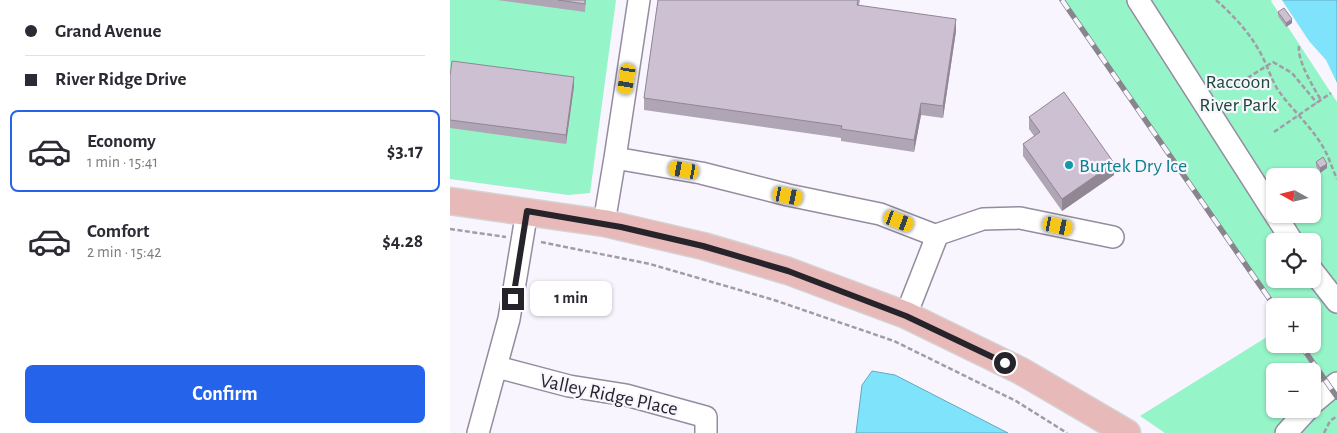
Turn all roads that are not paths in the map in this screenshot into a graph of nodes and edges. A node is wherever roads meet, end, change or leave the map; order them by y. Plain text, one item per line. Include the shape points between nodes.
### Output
1 (639, 0) edge
2 (1128, 0) edge
3 (1138, 0) edge
4 (1164, 42) junction
5 (615, 158) junction
6 (450, 201) edge
7 (527, 211) junction
8 (604, 224) junction
9 (1287, 233) edge
10 (936, 235) junction
11 (1113, 237) dead end
12 (1321, 282) edge
13 (1337, 302) edge
14 (906, 316) junction
15 (497, 367) junction
16 (1337, 383) edge
17 (1321, 396) edge
18 (1300, 418) edge
19 (478, 433) edge
20 (706, 433) edge
21 (1127, 433) edge
22 (1286, 433) edge

1 - 5 street
2 - 4 street
3 - 4 street
4 - 9 street
5 - 8 street
5 - 10 street via 701,173 788,196 880,214
6 - 7 main road
7 - 8 main road
7 - 15 street via 510,319
8 - 14 main road via 703,246 788,271
10 - 11 street via 983,219 1020,218
10 - 14 street
12 - 13 street
14 - 21 main road via 1021,371
15 - 19 street
15 - 20 street, Valley Ridge Place via 569,386 626,395 706,417
16 - 17 street
18 - 22 street

